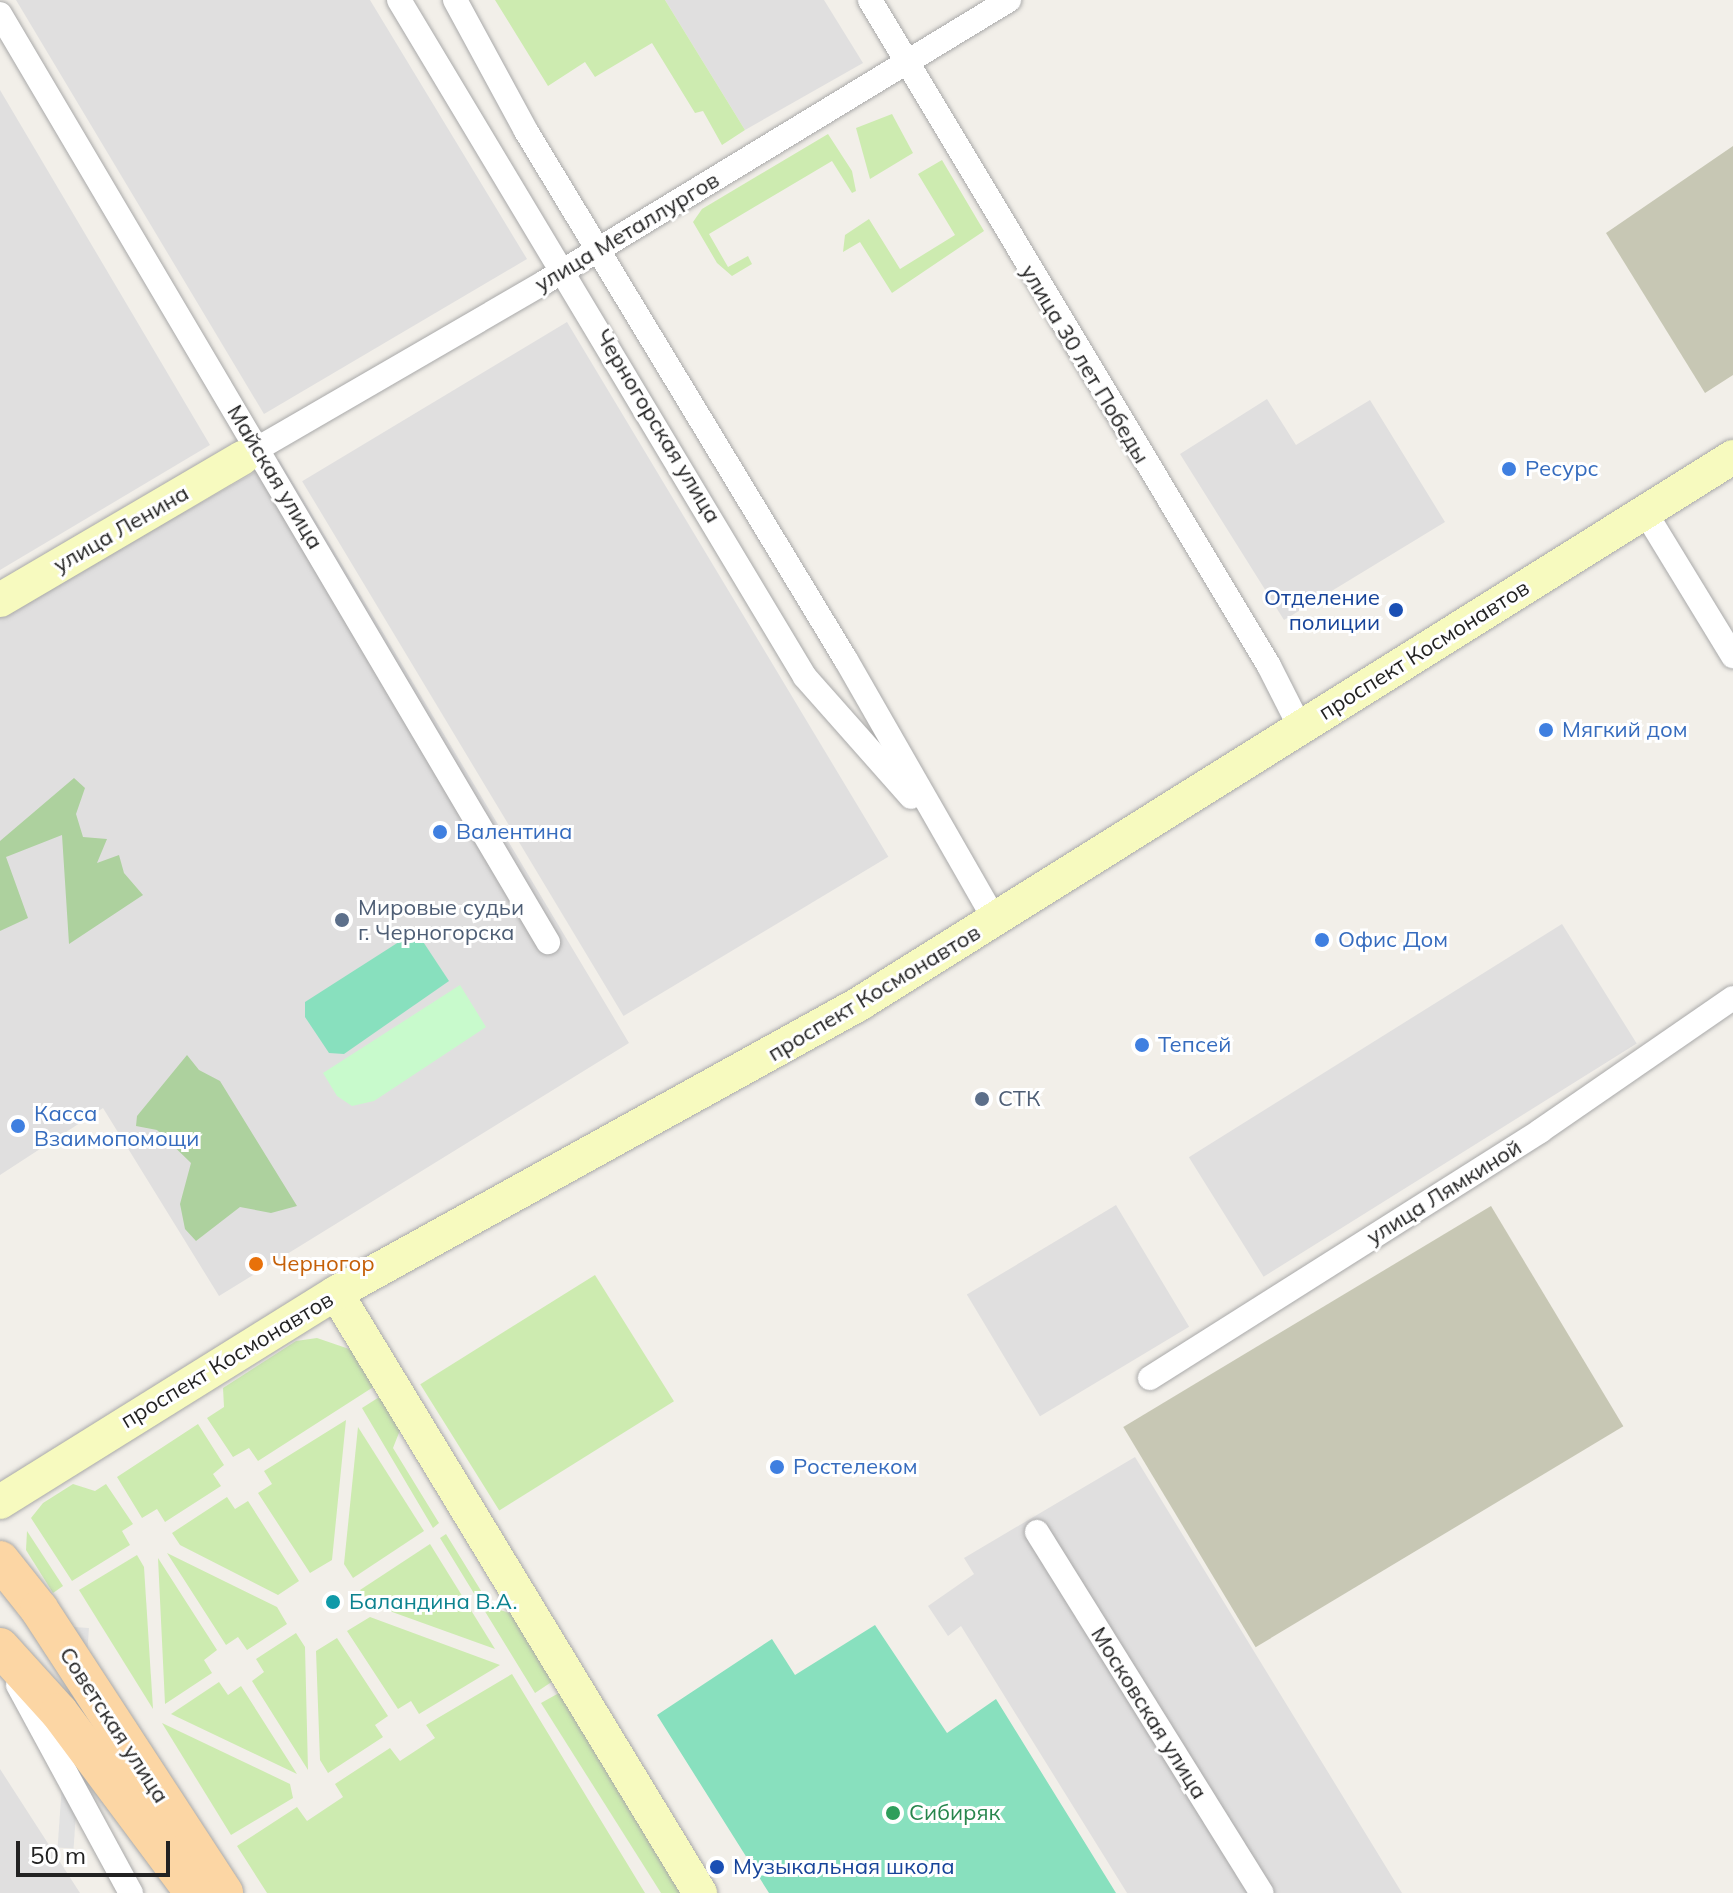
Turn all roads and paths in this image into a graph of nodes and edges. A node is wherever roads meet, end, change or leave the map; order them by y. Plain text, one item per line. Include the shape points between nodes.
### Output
1 (399, 0) edge
2 (455, 0) edge
3 (870, 0) edge
4 (1009, 0) edge
5 (0, 14) edge
6 (908, 62) junction
7 (598, 250) junction
8 (566, 270) junction
9 (250, 454) junction
10 (1733, 457) edge
11 (1645, 512) junction
12 (0, 600) edge
13 (1733, 656) edge
14 (1300, 727) junction
15 (943, 834) junction
16 (995, 920) junction
17 (548, 942) dead end
18 (1733, 998) edge
19 (336, 1293) junction
20 (1150, 1378) dead end
21 (0, 1502) edge
22 (1037, 1532) dead end
23 (0, 1560) edge
24 (0, 1649) edge
25 (131, 1893) edge
26 (194, 1893) edge
27 (224, 1893) edge
28 (700, 1893) edge
29 (1262, 1893) edge

1 - 8 street, Черногорская улица
2 - 7 street, Черногорская улица
3 - 6 street, улица 30 лет Победы
4 - 6 street, улица Металлургов
5 - 9 street, Майская улица
6 - 7 street, улица Металлургов
6 - 14 street, улица 30 лет Победы via 1001,227 1269,666
7 - 8 street, улица Металлургов
7 - 15 street, Черногорская улица via 846,660
8 - 9 street, улица Металлургов
8 - 15 street, Черногорская улица via 805,677
9 - 12 main road, улица Ленина
9 - 17 street, Майская улица
10 - 11 main road, проспект Космонавтов
11 - 13 street
11 - 14 main road, проспект Космонавтов
14 - 16 main road, проспект Космонавтов
15 - 16 street, Черногорская улица
16 - 19 main road, проспект Космонавтов via 778,1053
18 - 20 street, улица Лямкиной via 1540,1131
19 - 21 main road, проспект Космонавтов
19 - 28 main road
22 - 29 street, Московская улица
23 - 27 main road, Советская улица via 39,1609
24 - 25 street
24 - 26 main road, Советская улица via 59,1712

